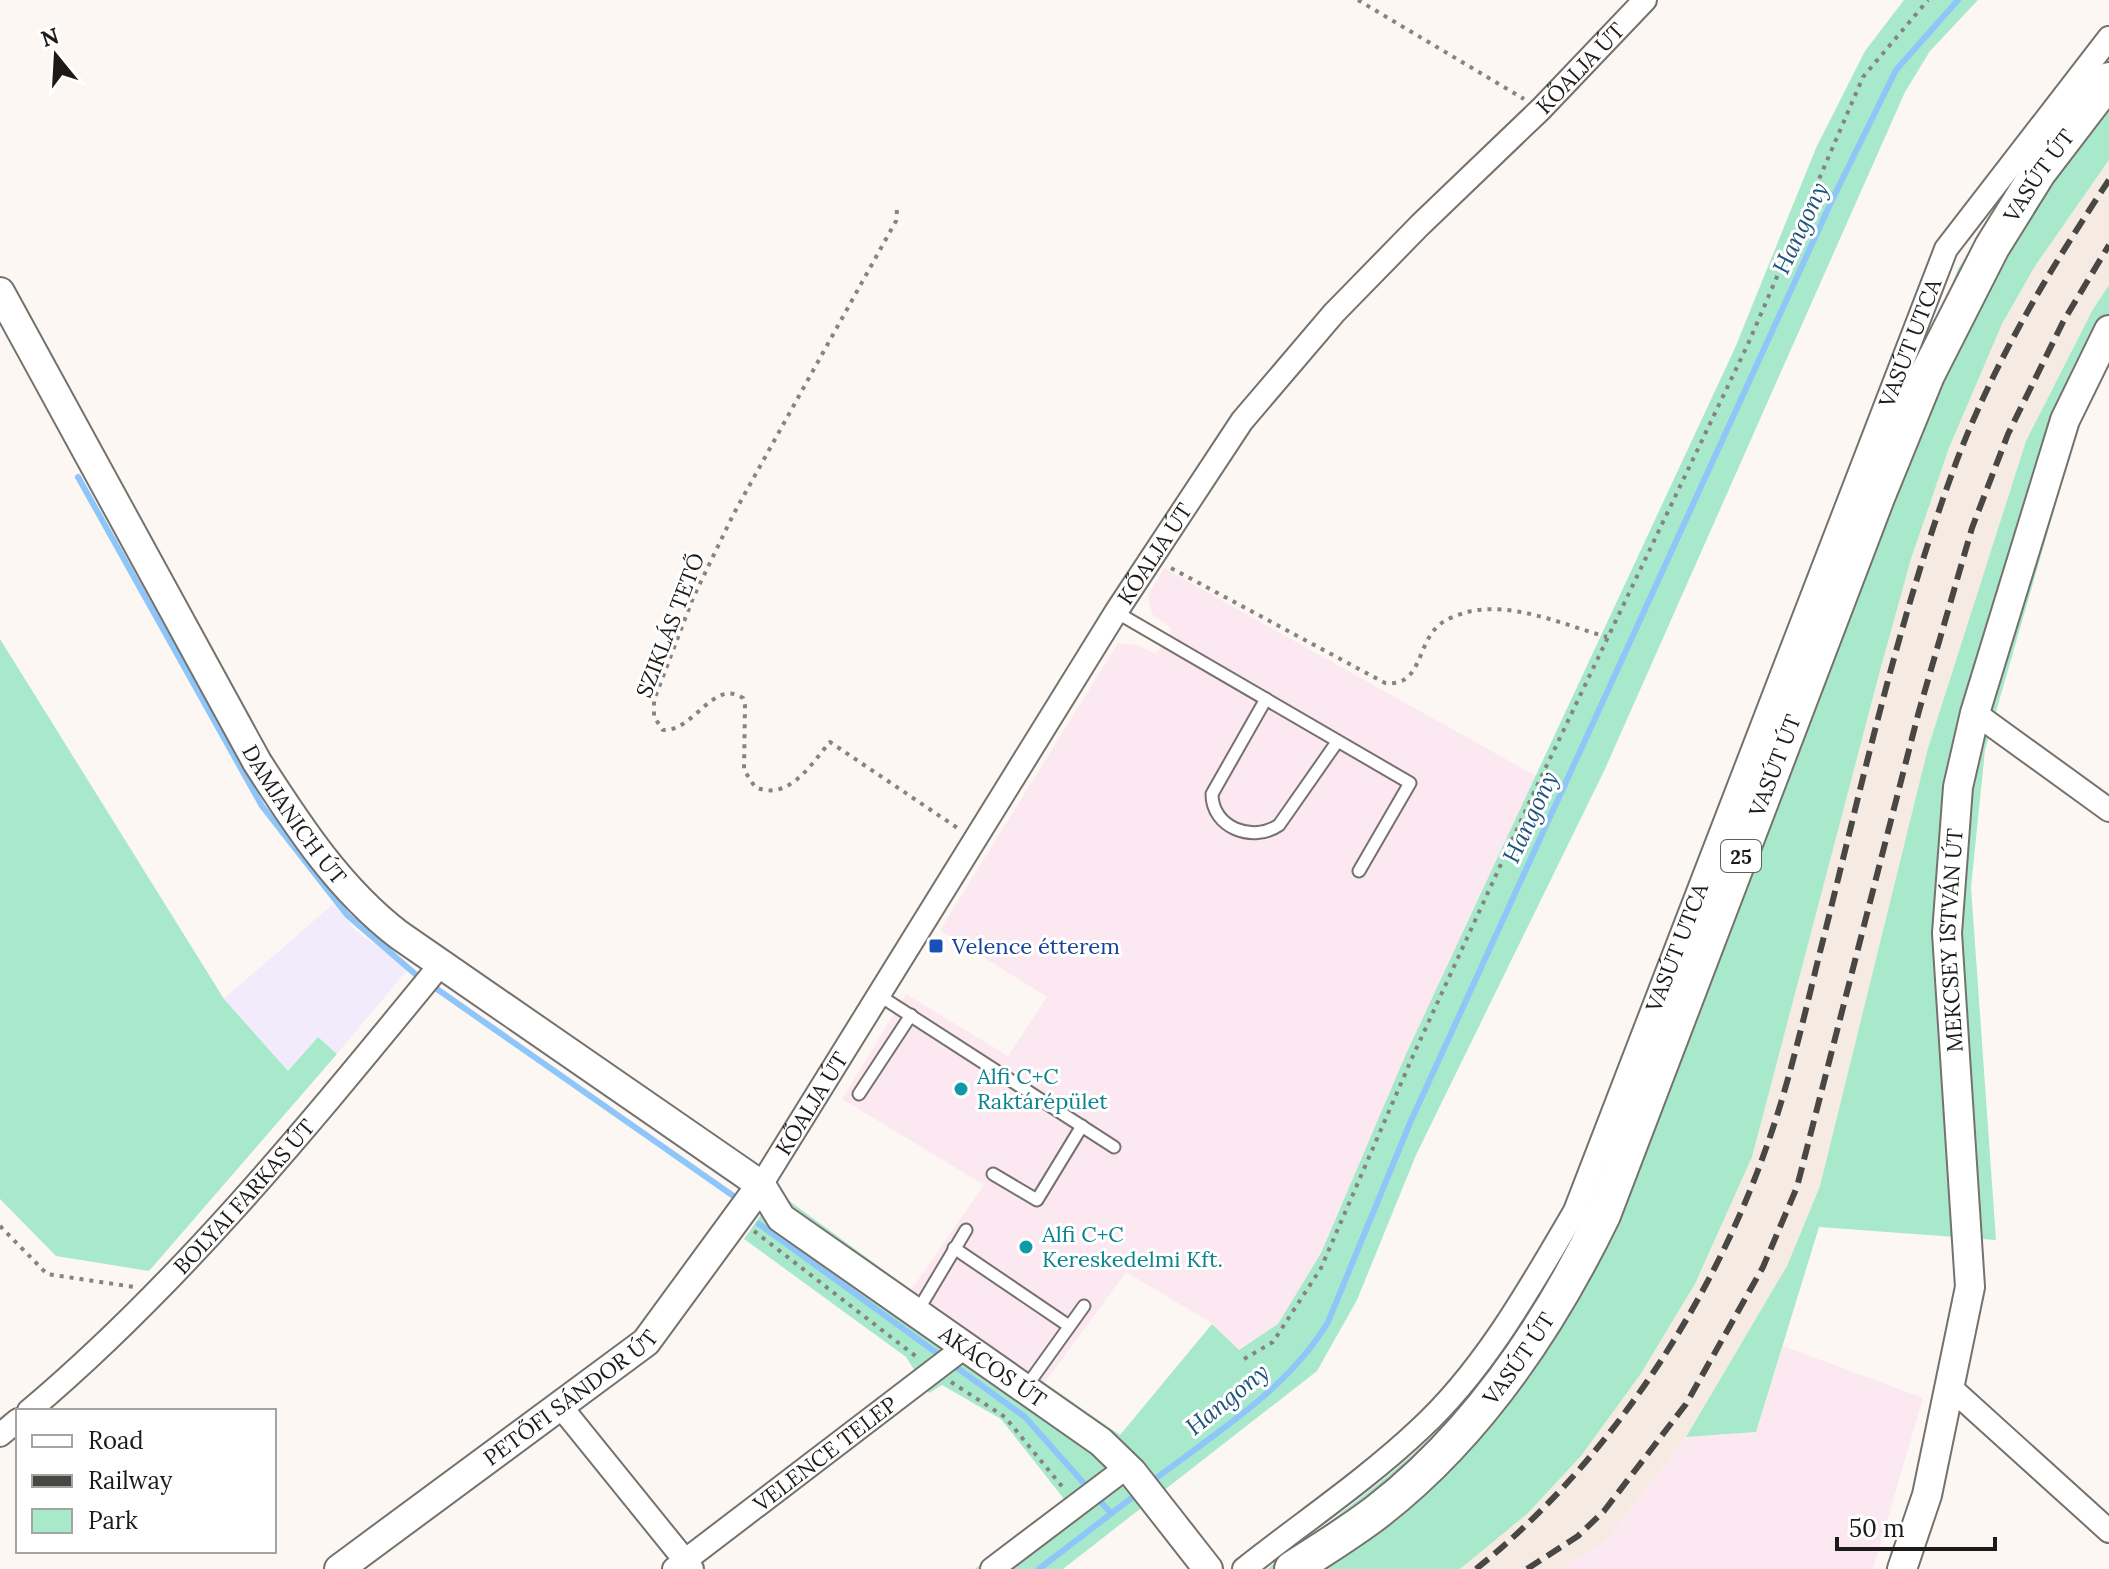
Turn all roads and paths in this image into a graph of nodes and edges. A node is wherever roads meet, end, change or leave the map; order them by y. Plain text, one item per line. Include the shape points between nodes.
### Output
1 (1358, 0) edge
2 (1645, 0) edge
3 (1928, 0) edge
4 (2109, 38) edge
5 (2109, 80) edge
6 (1541, 109) junction
7 (897, 210) dead end
8 (0, 292) edge
9 (2109, 330) edge
10 (1151, 557) junction
11 (1116, 612) junction
12 (1607, 637) junction
13 (1266, 699) junction
14 (1975, 713) junction
15 (1337, 742) junction
16 (2109, 810) edge
17 (977, 841) junction
18 (1359, 871) dead end
19 (431, 976) junction
20 (877, 993) junction
21 (911, 1015) junction
22 (859, 1094) dead end
23 (1082, 1126) junction
24 (1114, 1147) dead end
25 (993, 1174) dead end
26 (761, 1185) junction
27 (738, 1219) junction
28 (0, 1226) edge
29 (966, 1230) dead end
30 (954, 1248) junction
31 (156, 1290) junction
32 (1084, 1306) dead end
33 (917, 1312) junction
34 (1069, 1326) junction
35 (949, 1359) junction
36 (1244, 1359) dead end
37 (1025, 1388) junction
38 (1952, 1389) junction
39 (561, 1407) junction
40 (31, 1409) edge
41 (16, 1422) edge
42 (0, 1435) edge
43 (1121, 1474) junction
44 (1079, 1502) junction
45 (2109, 1531) edge
46 (684, 1566) edge
47 (339, 1569) edge
48 (992, 1569) edge
49 (1208, 1569) edge
50 (1244, 1569) edge
51 (1292, 1569) edge
52 (1902, 1569) edge

1 - 6 path
2 - 6 street, KŐALJA ÚT
3 - 12 path via 1863,77 1748,344
4 - 50 street, VASÚT UTCA via 1946,249 1575,1211 1527,1292 1447,1401 1420,1429
5 - 51 main road, VASÚT ÚT / 25 via 2038,173 1992,247 1927,375 1583,1256 1507,1375 1437,1457 1379,1510
6 - 10 street, KŐALJA ÚT via 1420,225 1292,361 1226,443
7 - 17 path, SZIKLÁS TETŐ via 896,221 733,515 693,598 654,700 654,717 663,730 673,730 721,695 736,693 745,706 744,770 755,787 791,786 830,742
8 - 19 street, DAMJANICH ÚT via 257,762 302,832
9 - 14 street, MEKCSEY ISTVÁN ÚT via 2065,420
10 - 11 street, KŐALJA ÚT
10 - 12 path via 1385,683 1410,678 1435,629 1466,612 1515,611
11 - 13 lane
11 - 17 street, KŐALJA ÚT
12 - 36 path via 1321,1268 1273,1342
13 - 15 lane
13 - 15 lane via 1212,794 1215,810 1229,825 1251,834 1279,825
14 - 16 street
14 - 38 street, MEKCSEY ISTVÁN ÚT via 1958,787 1947,891 1948,984 1970,1287
15 - 18 lane via 1410,783
17 - 20 street, KŐALJA ÚT
19 - 26 street, DAMJANICH ÚT
19 - 31 street, BOLYAI FARKAS ÚT via 264,1178
20 - 21 lane
20 - 26 street, KŐALJA ÚT
21 - 22 lane
21 - 23 lane
23 - 24 lane
23 - 25 lane via 1037,1200
26 - 27 street, PETŐFI SÁNDOR ÚT
26 - 33 street, AKÁCOS ÚT via 781,1218
27 - 35 path
27 - 39 street, PETŐFI SÁNDOR ÚT via 646,1342
28 - 31 path via 47,1274
29 - 30 lane
30 - 33 lane
30 - 34 lane
31 - 40 street, BOLYAI FARKAS ÚT
32 - 34 lane
33 - 35 street, AKÁCOS ÚT
34 - 37 lane
35 - 37 street, AKÁCOS ÚT
35 - 44 path
35 - 46 street, VELENCE TELEP
37 - 43 street, AKÁCOS ÚT via 1101,1442
38 - 45 street
38 - 52 street, MEKCSEY ISTVÁN ÚT via 1927,1495
39 - 46 street, VELENCE TELEP
39 - 47 street, PETŐFI SÁNDOR ÚT
41 - 42 street
43 - 44 street
43 - 49 street, AKÁCOS ÚT via 1155,1501
44 - 48 street

